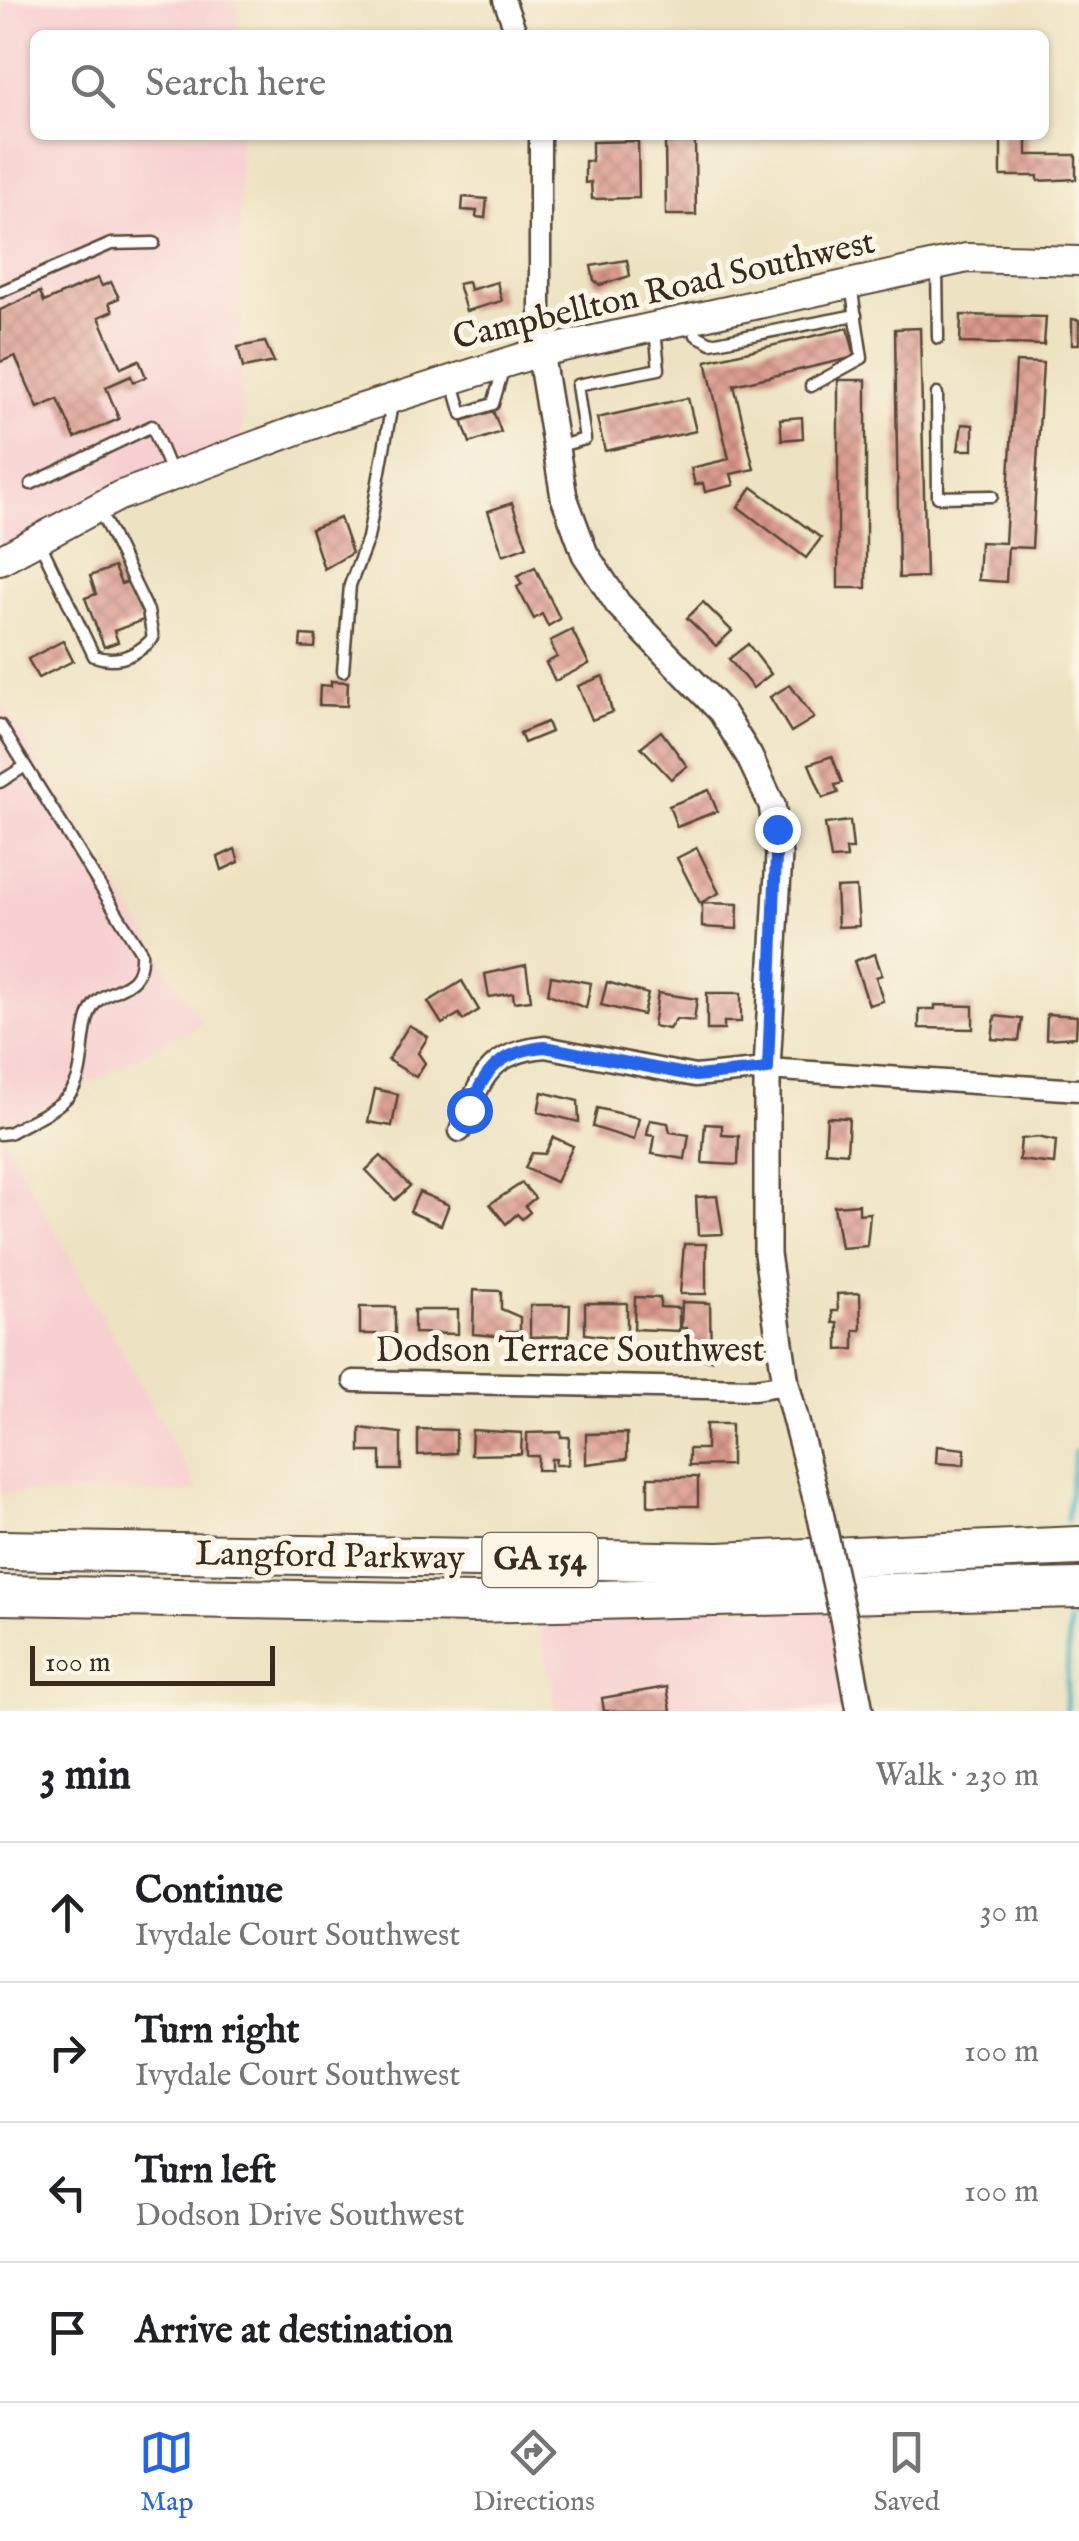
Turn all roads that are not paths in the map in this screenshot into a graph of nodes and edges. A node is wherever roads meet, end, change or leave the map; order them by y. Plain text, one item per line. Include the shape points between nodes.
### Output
1 (504, 0) edge
2 (515, 30) edge
3 (542, 140) edge
4 (154, 243) dead end
5 (1079, 261) edge
6 (937, 265) junction
7 (850, 284) junction
8 (0, 292) edge
9 (856, 315) junction
10 (691, 319) junction
11 (655, 326) junction
12 (938, 338) dead end
13 (540, 352) junction
14 (811, 386) dead end
15 (937, 394) dead end
16 (393, 398) junction
17 (555, 448) junction
18 (172, 476) junction
19 (31, 484) dead end
20 (992, 496) dead end
21 (98, 506) junction
22 (37, 538) junction
23 (0, 560) edge
24 (344, 672) dead end
25 (0, 725) edge
26 (24, 767) junction
27 (0, 782) edge
28 (768, 1069) junction
29 (1079, 1090) edge
30 (460, 1131) dead end
31 (0, 1134) edge
32 (354, 1382) dead end
33 (786, 1384) junction
34 (1079, 1546) edge
35 (0, 1550) edge
36 (1079, 1588) edge
37 (0, 1595) edge
38 (860, 1711) edge

1 - 2 street
3 - 13 street
4 - 8 lane via 111,244
5 - 6 main road, Campbellton Road Southwest via 1011,257
6 - 7 main road, Campbellton Road Southwest
6 - 12 lane
7 - 9 lane
7 - 10 main road, Campbellton Road Southwest
9 - 10 lane via 711,343 696,336
9 - 14 lane via 862,358
10 - 11 main road, Campbellton Road Southwest
11 - 13 main road, Campbellton Road Southwest
11 - 17 lane via 659,369 577,386 585,439
13 - 16 main road, Campbellton Road Southwest
13 - 17 street
15 - 20 lane via 938,497
16 - 18 main road, Campbellton Road Southwest
16 - 24 lane via 368,538 350,585
17 - 28 street via 584,554 618,604 720,711 772,806 779,854
18 - 19 lane via 152,426
18 - 21 main road, Campbellton Road Southwest
21 - 22 main road, Campbellton Road Southwest
21 - 22 lane via 152,624 152,638 127,658 94,656
22 - 23 main road, Campbellton Road Southwest
25 - 26 lane
26 - 27 lane
26 - 31 lane via 141,952 142,967 88,1014 68,1096
28 - 29 street
28 - 30 street via 696,1076 545,1047 520,1050 499,1059 481,1079
28 - 33 street via 767,1254
32 - 33 street, Dodson Terrace Southwest via 755,1389
33 - 38 street, bridge
34 - 35 highway, Langford Parkway / GA 154 via 720,1562
36 - 37 highway, Langford Parkway / GA 154 via 474,1603

